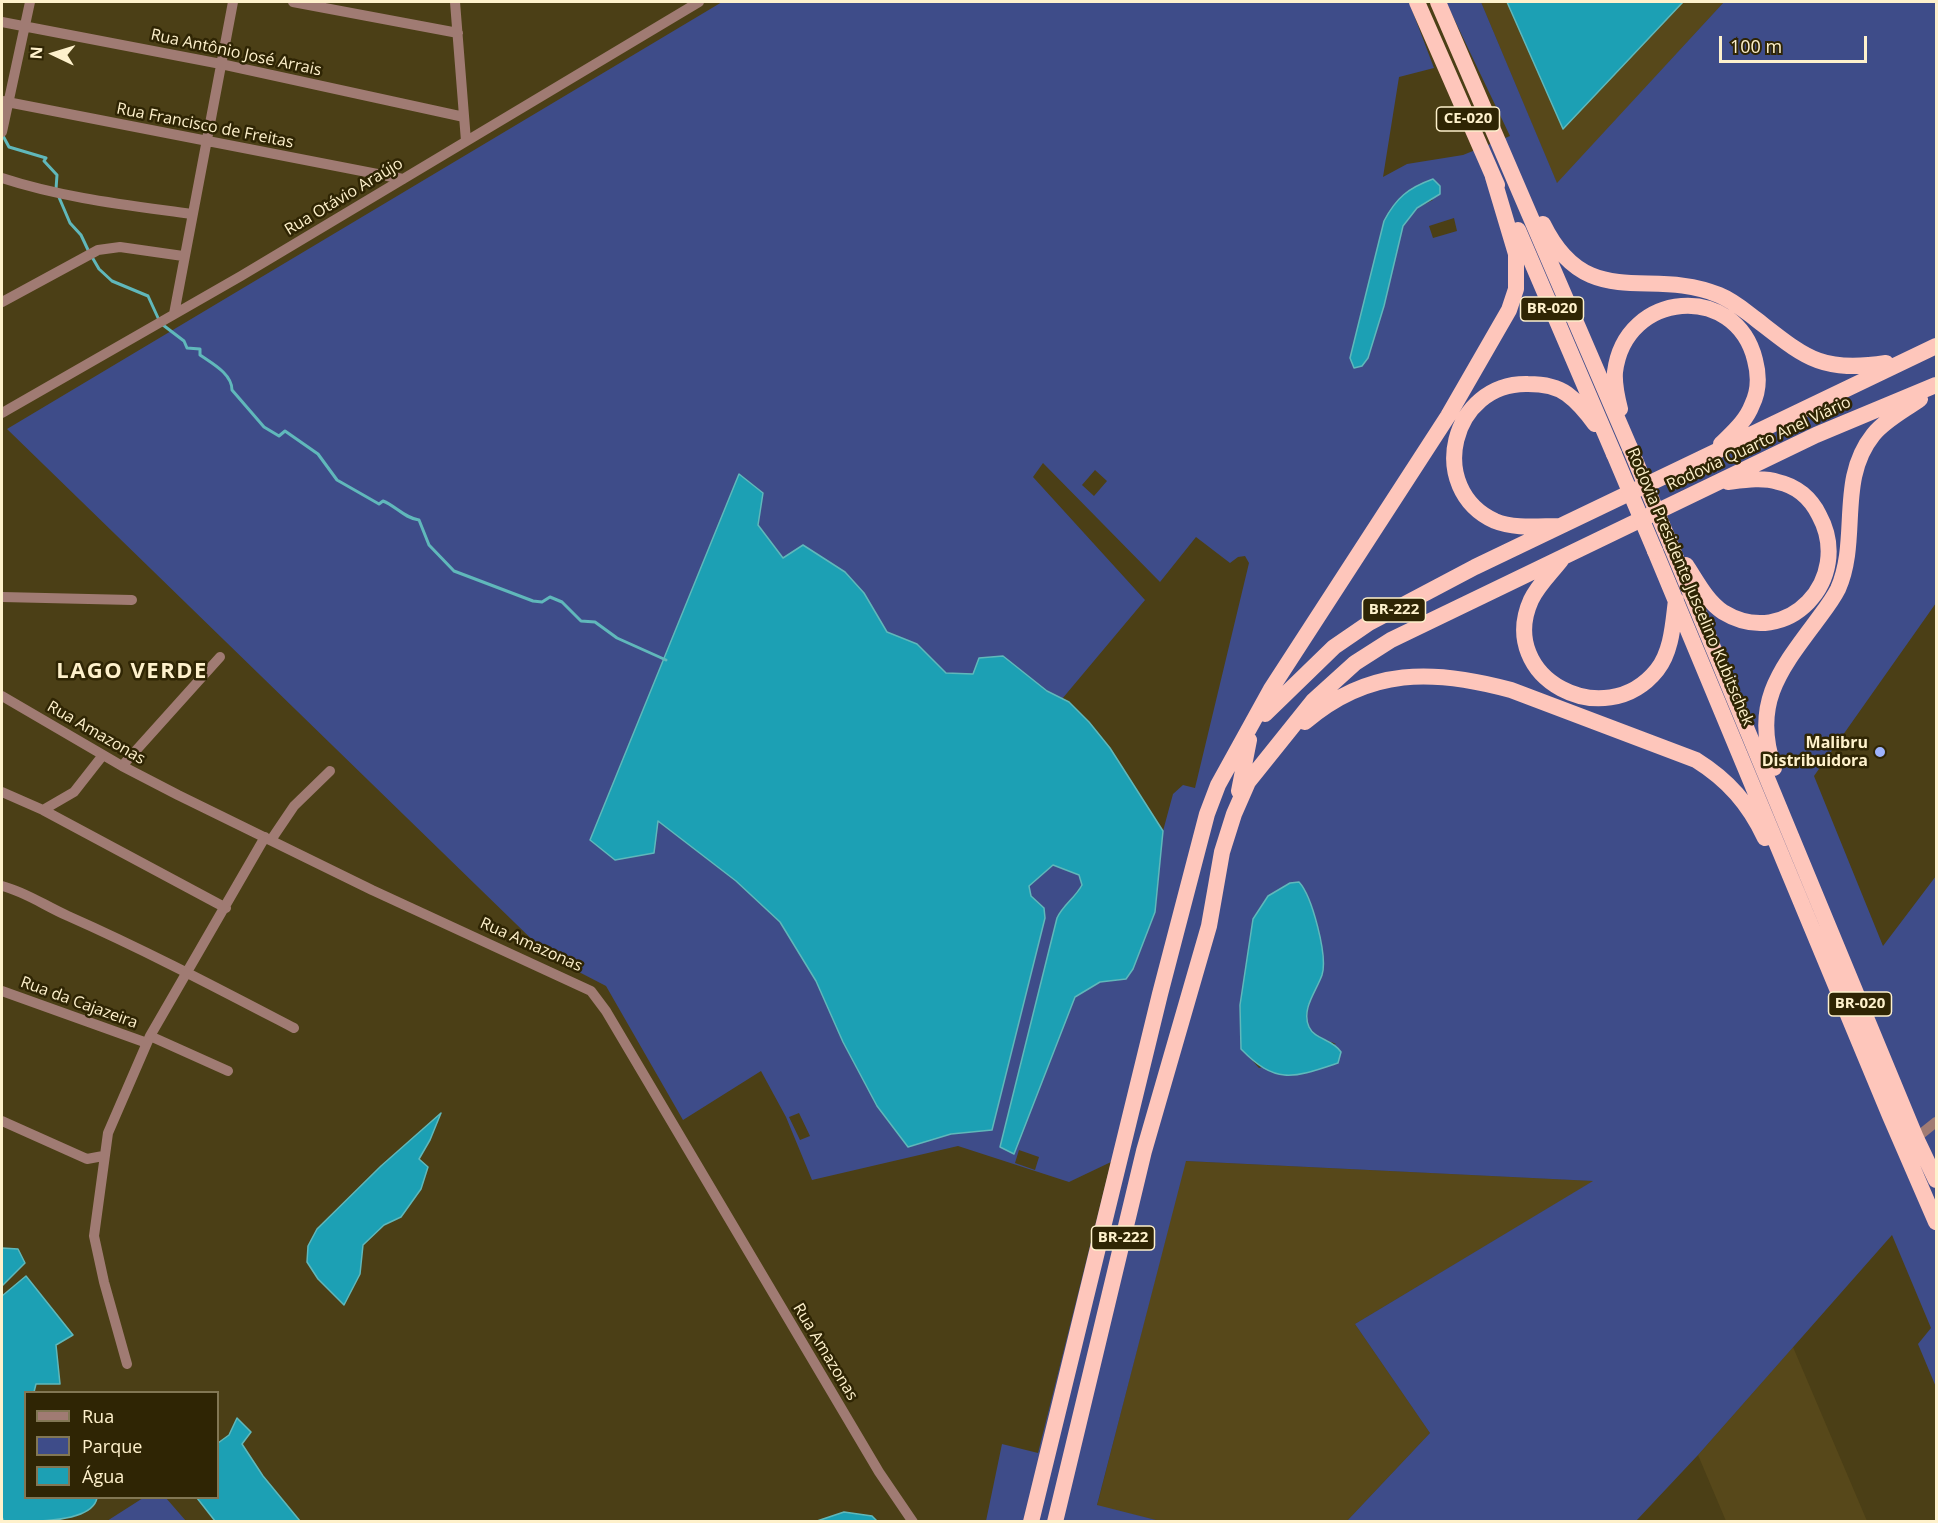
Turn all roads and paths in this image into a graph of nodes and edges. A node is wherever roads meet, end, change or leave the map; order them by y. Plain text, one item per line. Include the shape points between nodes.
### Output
1 (30, 2) edge
2 (233, 2) edge
3 (293, 2) edge
4 (455, 2) edge
5 (699, 2) edge
6 (1418, 2) edge
7 (1438, 2) edge
8 (2, 22) edge
9 (25, 26) junction
10 (458, 33) junction
11 (221, 64) junction
12 (5, 101) edge
13 (464, 117) junction
14 (2, 132) edge
15 (205, 141) junction
16 (466, 141) junction
17 (1493, 177) junction
18 (2, 178) edge
19 (403, 179) junction
20 (1518, 187) junction
21 (191, 214) junction
22 (183, 256) junction
23 (2, 302) edge
24 (174, 314) junction
25 (1936, 346) edge
26 (1904, 360) junction
27 (1936, 386) edge
28 (2, 413) edge
29 (1620, 446) junction
30 (1711, 455) junction
31 (1716, 483) junction
32 (1563, 526) junction
33 (1666, 550) junction
34 (1565, 555) junction
35 (2, 597) edge
36 (1676, 599) junction
37 (132, 600) dead end
38 (220, 657) dead end
39 (2, 696) edge
40 (1251, 729) junction
41 (1270, 751) junction
42 (103, 755) junction
43 (122, 766) junction
44 (330, 771) dead end
45 (2, 792) edge
46 (42, 810) junction
47 (1234, 814) junction
48 (1789, 826) junction
49 (268, 838) junction
50 (2, 886) edge
51 (1797, 892) junction
52 (226, 908) junction
53 (189, 973) junction
54 (2, 991) edge
55 (294, 1028) dead end
56 (149, 1040) junction
57 (228, 1071) dead end
58 (2, 1121) edge
59 (1936, 1122) edge
60 (1916, 1138) junction
61 (103, 1156) junction
62 (1936, 1180) edge
63 (1936, 1222) edge
64 (127, 1364) dead end
65 (913, 1521) edge
66 (1031, 1521) edge
67 (1055, 1521) edge

1 - 9 street
2 - 11 street
3 - 10 street
4 - 10 street
5 - 16 street, Rua Otávio Araújo
6 - 17 highway, Rodovia Presidente Juscelino Kubitschek / CE-020
7 - 20 highway, Rodovia Presidente Juscelino Kubitschek / CE-020
8 - 9 street, Rua Antônio José Arrais
9 - 11 street, Rua Antônio José Arrais
9 - 12 street
10 - 13 street
11 - 13 street, Rua Antônio José Arrais
11 - 15 street
12 - 14 street
12 - 15 street, Rua Francisco de Freitas
13 - 16 street
15 - 19 street, Rua Francisco de Freitas
15 - 21 street
16 - 19 street, Rua Otávio Araújo
17 - 29 highway, Rodovia Presidente Juscelino Kubitschek / BR-020
17 - 40 highway via 1516,254 1516,289 1509,310 1448,416 1271,689
18 - 21 street via 88,200
19 - 24 street, Rua Otávio Araújo
20 - 26 highway via 1567,259 1594,277 1621,284 1716,293 1734,302 1802,355 1818,362 1849,368
20 - 29 highway, Rodovia Presidente Juscelino Kubitschek / BR-020
21 - 22 street
22 - 23 street via 120,247 98,250
22 - 24 street
24 - 28 street, Rua Otávio Araújo
25 - 26 highway
26 - 30 highway
27 - 31 highway, Rodovia Quarto Anel Viário via 1816,435
27 - 48 highway via 1874,433 1863,450 1852,482 1849,541 1841,581 1774,685 1767,707 1765,738 1786,800
29 - 30 highway via 1615,374 1623,342 1634,326 1654,313 1679,306 1705,308 1732,321 1746,336 1758,369 1757,389 1747,416
29 - 32 highway via 1567,394 1536,384 1502,387 1478,402 1462,420 1454,452 1461,486 1469,500 1498,522
29 - 33 highway, Rodovia Presidente Juscelino Kubitschek / BR-020, bridge
30 - 32 highway, BR-222
31 - 33 highway via 1779,482 1795,488 1813,503 1825,525 1830,548 1830,560 1816,594 1786,617 1754,622 1737,618 1710,600 1683,560
31 - 34 highway, Rodovia Quarto Anel Viário
32 - 40 highway, BR-222 via 1369,623 1334,647
33 - 36 highway, Rodovia Presidente Juscelino Kubitschek / BR-020
33 - 48 highway, Rodovia Presidente Juscelino Kubitschek / BR-020
34 - 36 highway via 1531,601 1526,634 1536,667 1565,693 1602,699 1630,692 1647,680 1667,652
34 - 41 highway, BR-222 via 1390,640 1355,663 1313,700
35 - 37 street
36 - 51 highway, Rodovia Presidente Juscelino Kubitschek / BR-020
38 - 43 street
39 - 42 street, Rua Amazonas
40 - 47 highway
40 - 66 highway, BR-222 via 1218,785 1191,872
41 - 47 highway, BR-222 via 1248,782
41 - 51 highway via 1318,711 1362,687 1430,675 1480,681 1663,746 1710,768 1748,807 1783,881
42 - 43 street, Rua Amazonas
42 - 46 street via 74,792
43 - 49 street, Rua Amazonas
44 - 49 street
45 - 46 street
46 - 52 street
47 - 67 highway, BR-222 via 1222,852 1209,926 1144,1151
48 - 60 highway, Rodovia Presidente Juscelino Kubitschek / BR-020
49 - 52 street
49 - 65 street, Rua Amazonas via 372,890 581,984 598,999 879,1472
50 - 53 street via 23,892
51 - 63 highway, Rodovia Presidente Juscelino Kubitschek / BR-020
52 - 53 street
53 - 55 street
53 - 56 street
54 - 56 street, Rua da Cajazeira
56 - 57 street, Rua da Cajazeira
56 - 61 street via 112,1121
58 - 61 street via 87,1159
59 - 60 street
60 - 62 highway, Rodovia Presidente Juscelino Kubitschek / BR-020
61 - 64 street via 94,1236

